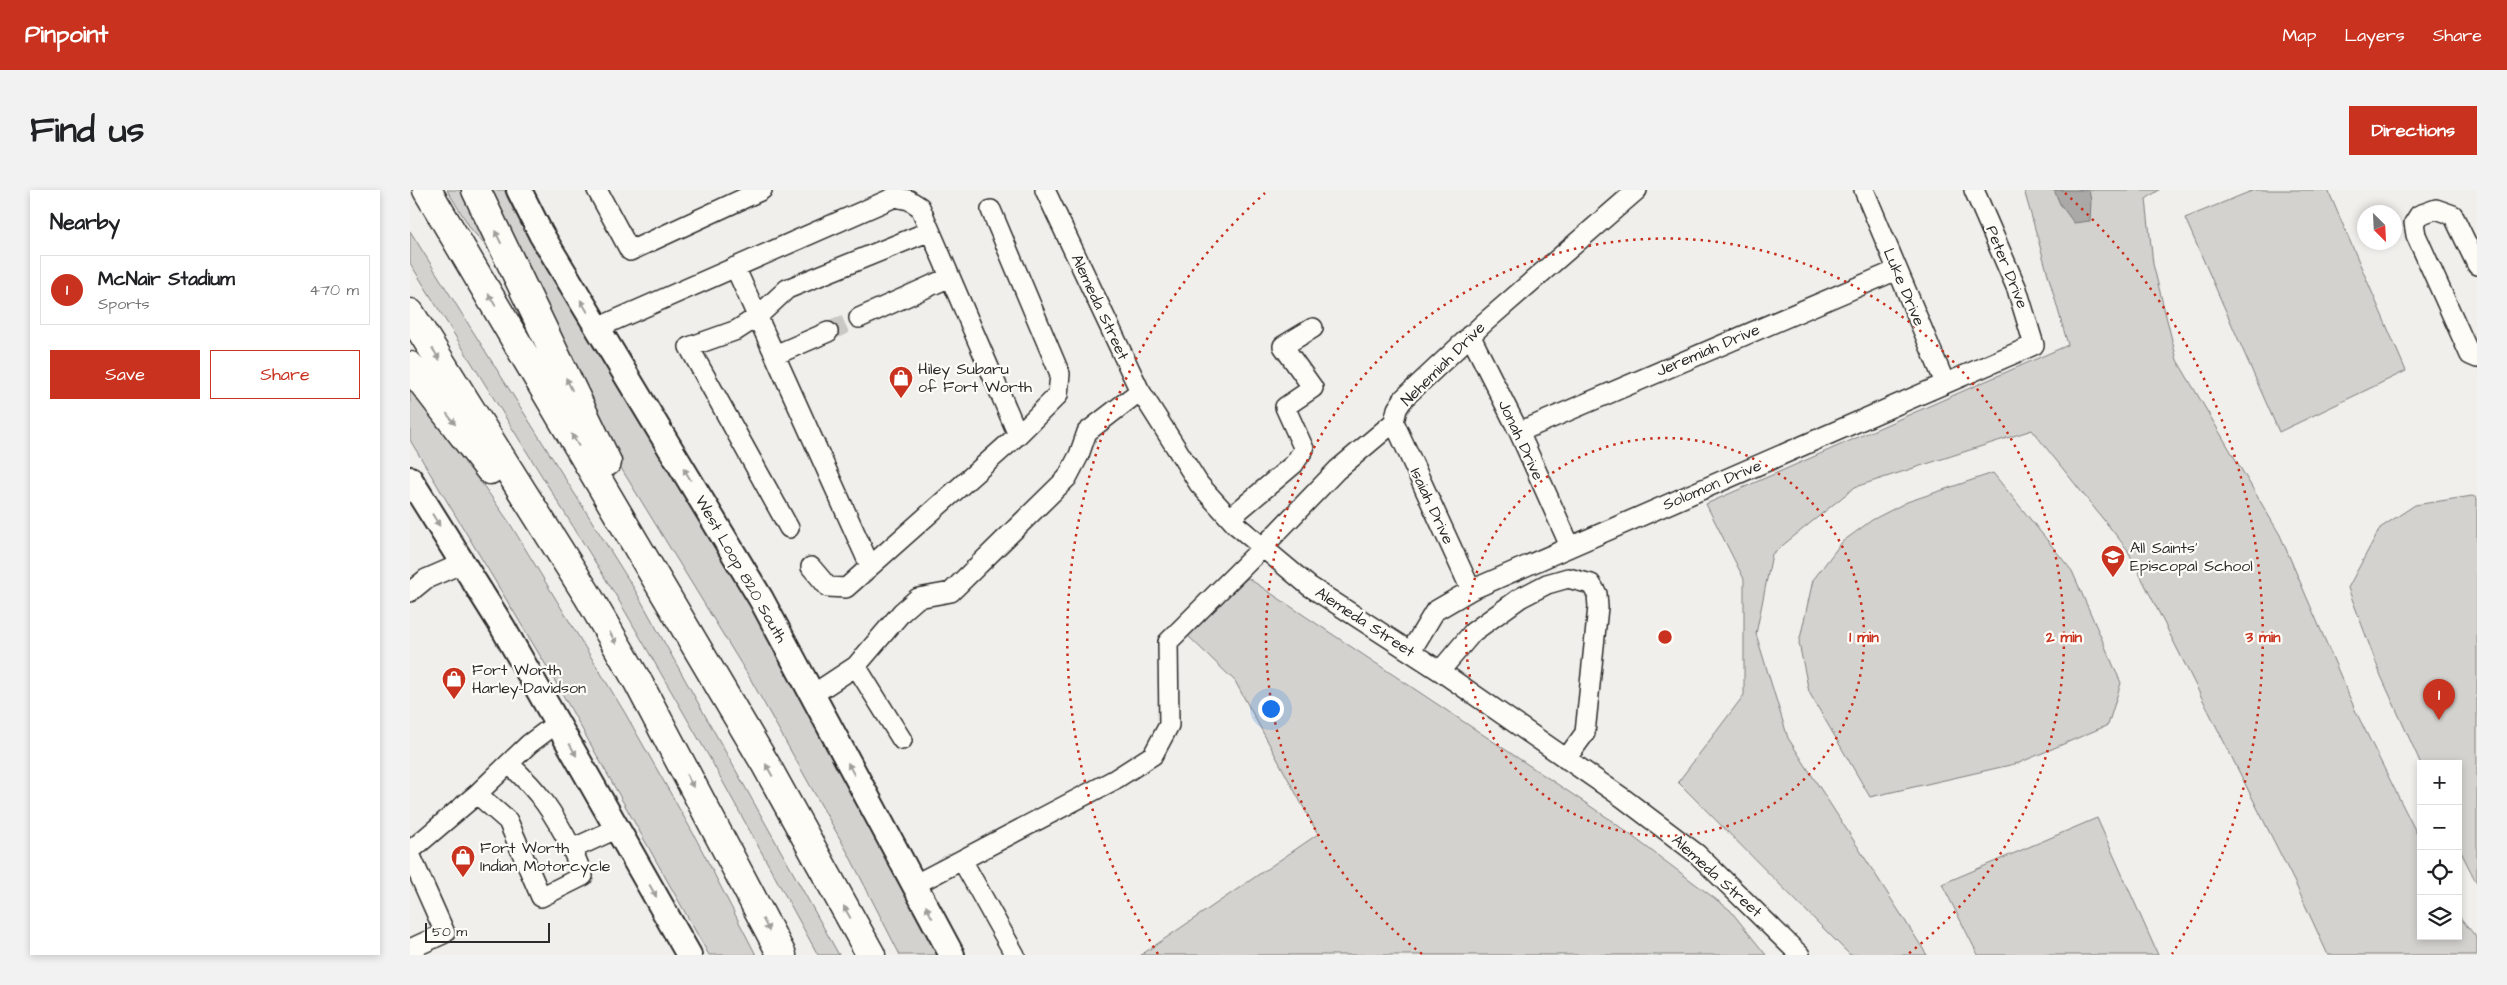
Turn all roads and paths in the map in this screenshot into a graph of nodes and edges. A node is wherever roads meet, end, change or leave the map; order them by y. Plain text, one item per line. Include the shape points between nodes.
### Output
1 (427, 190) edge
2 (476, 190) edge
3 (518, 190) edge
4 (598, 190) edge
5 (762, 190) edge
6 (1045, 190) edge
7 (1637, 190) edge
8 (1864, 190) edge
9 (1974, 190) edge
10 (908, 195) edge
11 (992, 210) dead end
12 (930, 231) junction
13 (2477, 265) edge
14 (735, 267) junction
15 (1897, 270) junction
16 (950, 277) junction
17 (410, 313) edge
18 (757, 317) junction
19 (859, 318) tunnel mouth
20 (597, 328) junction
21 (1313, 328) dead end
22 (828, 332) tunnel mouth
23 (1470, 336) junction
24 (2034, 345) joint
25 (775, 355) junction
26 (2477, 358) edge
27 (410, 366) edge
28 (1945, 383) junction
29 (1140, 391) junction
30 (1394, 422) junction
31 (1519, 432) junction
32 (1018, 435) junction
33 (410, 479) edge
34 (1230, 518) junction
35 (789, 528) dead end
36 (1570, 546) junction
37 (1262, 548) junction
38 (463, 563) junction
39 (870, 566) junction
40 (811, 567) dead end
41 (1471, 590) junction
42 (410, 592) edge
43 (588, 596) junction
44 (689, 632) junction
45 (1411, 651) junction
46 (856, 666) junction
47 (1440, 671) junction
48 (812, 695) junction
49 (557, 723) junction
50 (902, 740) dead end
51 (1566, 759) junction
52 (509, 764) junction
53 (477, 794) junction
54 (618, 828) junction
55 (572, 849) junction
56 (410, 852) edge
57 (962, 860) junction
58 (914, 885) junction
59 (410, 949) edge
60 (688, 955) edge
61 (782, 955) edge
62 (871, 955) edge
63 (952, 955) edge
64 (1015, 955) edge
65 (1800, 955) edge

44 -> 1 highway
44 -> 2 highway
20 -> 3 main road, West Loop 820 South
4 - 5 street via 630,251
6 - 29 street, Alemeda Street
7 - 23 street, Nehemiah Drive
8 - 15 street, Luke Drive
9 - 24 street, Peter Drive via 2017,289
10 - 12 street via 920,207
10 - 14 street via 895,197
11 - 32 street via 1060,374 1058,395
12 - 16 street
12 - 18 street via 787,289
13 - 26 street via 2453,215 2436,209 2419,215 2414,224 2416,235 2470,356
14 - 18 street
14 - 20 street
15 - 28 street, Luke Drive
15 - 31 street, Jeremiah Drive
16 - 19 street
16 - 32 street
17 -> 43 highway
18 - 25 street
18 - 35 street via 737,330 689,347
48 -> 20 main road, West Loop 820 South via 761,599
21 - 34 street via 1283,346 1313,388 1285,407 1304,449 1294,464
22 - 25 street
23 - 30 street, Nehemiah Drive via 1404,398
23 - 31 street, Jonah Drive
24 - 28 street, Solomon Drive
25 - 39 street
27 -> 43 highway
28 - 36 street, Solomon Drive
29 - 34 street, Alemeda Street via 1199,484
29 - 46 street via 1086,432 1079,455 1066,478 951,592 918,598
30 - 37 street, Nehemiah Drive via 1337,470
30 - 41 street, Isaiah Drive
31 - 36 street, Jonah Drive
32 - 39 street
33 -> 38 main road
34 - 37 street, Alemeda Street
36 - 41 street, Solomon Drive
37 - 45 street, Alemeda Street via 1343,610
37 - 57 street, Nehemiah Drive via 1168,642 1169,725 1153,754 1114,780
38 - 42 street via 426,579
38 - 49 main road
39 - 40 street via 846,588 828,587
41 - 45 street, Solomon Drive via 1435,611
43 -> 61 highway via 638,682
62 -> 44 highway
45 - 47 street, Alemeda Street
46 - 48 street
46 - 50 street
47 - 51 street, Alemeda Street
47 - 51 street via 1474,632 1520,598 1568,578 1591,584 1597,594 1598,607 1585,733
58 -> 48 main road, West Loop 820 South
49 - 52 street
49 -> 54 main road
51 - 65 street, Alemeda Street via 1697,854
52 - 53 street
52 - 55 street via 532,784 553,812
53 - 55 street via 508,821 541,897 583,876
53 - 56 street
54 - 55 street
54 -> 60 main road
56 - 59 street via 446,933
57 - 58 street, Nehemiah Drive
57 - 64 street
63 -> 58 main road, West Loop 820 South

